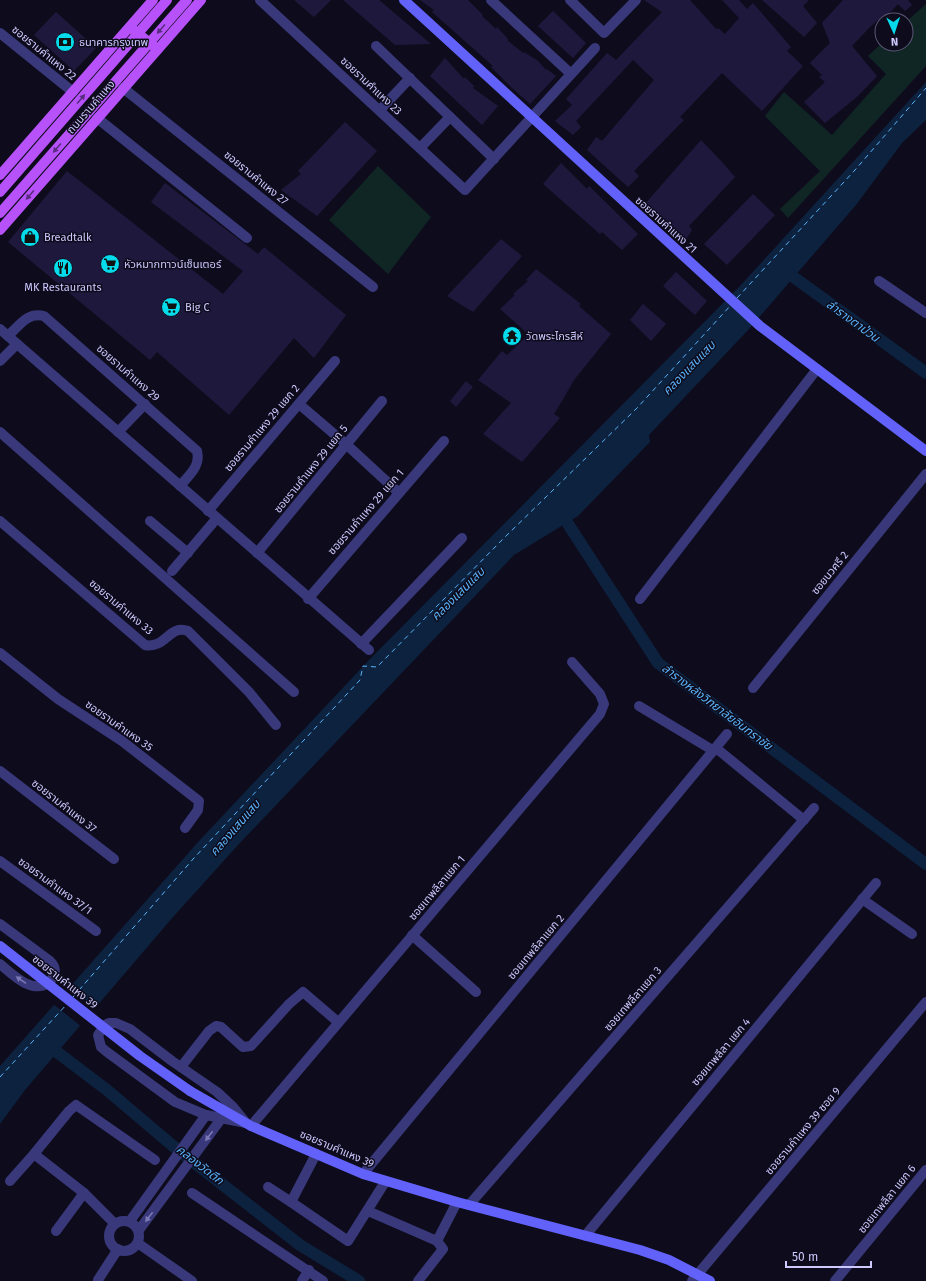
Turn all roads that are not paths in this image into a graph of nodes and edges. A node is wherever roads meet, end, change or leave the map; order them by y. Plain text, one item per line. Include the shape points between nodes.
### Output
1 (152, 0) edge
2 (167, 0) edge
3 (187, 0) edge
4 (201, 0) edge
5 (260, 0) edge
6 (404, 0) edge
7 (491, 0) edge
8 (570, 0) edge
9 (636, 0) edge
10 (130, 27) junction
11 (0, 33) edge
12 (376, 46) dead end
13 (595, 48) dead end
14 (158, 50) junction
15 (570, 73) junction
16 (410, 78) junction
17 (124, 88) junction
18 (73, 92) junction
19 (380, 110) junction
20 (450, 116) junction
21 (97, 118) junction
22 (530, 118) junction
23 (420, 148) junction
24 (494, 159) junction
25 (0, 175) edge
26 (0, 192) edge
27 (0, 213) edge
28 (0, 230) edge
29 (247, 238) dead end
30 (879, 281) dead end
31 (373, 287) dead end
32 (926, 314) edge
33 (0, 329) edge
34 (8, 336) junction
35 (17, 344) junction
36 (0, 361) edge
37 (335, 361) dead end
38 (817, 369) junction
39 (382, 401) dead end
40 (145, 404) junction
41 (299, 404) junction
42 (0, 432) edge
43 (118, 432) junction
44 (444, 441) dead end
45 (347, 445) junction
46 (926, 451) edge
47 (926, 474) edge
48 (180, 486) junction
49 (398, 492) junction
50 (208, 510) junction
51 (217, 518) junction
52 (0, 521) edge
53 (150, 521) dead end
54 (462, 538) dead end
55 (188, 553) junction
56 (258, 553) junction
57 (172, 571) dead end
58 (308, 599) junction
59 (640, 600) dead end
60 (0, 653) edge
61 (572, 662) dead end
62 (753, 688) dead end
63 (294, 692) dead end
64 (639, 706) dead end
65 (276, 725) dead end
66 (727, 734) dead end
67 (715, 750) junction
68 (0, 771) edge
69 (814, 808) dead end
70 (804, 820) junction
71 (185, 828) dead end
72 (114, 859) dead end
73 (0, 860) edge
74 (876, 883) dead end
75 (862, 899) junction
76 (0, 924) edge
77 (96, 931) dead end
78 (912, 934) dead end
79 (412, 935) junction
80 (0, 946) edge
81 (0, 964) edge
82 (476, 992) dead end
83 (926, 1002) edge
84 (338, 1022) junction
85 (180, 1067) junction
86 (206, 1115) junction
87 (221, 1119) junction
88 (249, 1124) junction
89 (34, 1154) junction
90 (316, 1154) junction
91 (155, 1160) dead end
92 (166, 1170) junction
93 (926, 1170) edge
94 (363, 1174) junction
95 (178, 1179) junction
96 (10, 1181) dead end
97 (385, 1182) junction
98 (268, 1187) dead end
99 (84, 1193) junction
100 (192, 1193) dead end
101 (291, 1202) junction
102 (457, 1202) junction
103 (469, 1205) junction
104 (368, 1211) junction
105 (130, 1221) junction
106 (114, 1223) junction
107 (139, 1230) junction
108 (56, 1231) dead end
109 (585, 1236) junction
110 (437, 1241) junction
111 (139, 1244) junction
112 (118, 1249) junction
113 (309, 1270) junction
114 (695, 1277) edge
115 (98, 1280) dead end
116 (192, 1281) edge
117 (302, 1281) edge
118 (323, 1281) edge
119 (418, 1281) edge
120 (710, 1281) edge
121 (835, 1281) edge

1 - 10 main road, ถนนรามคำแหง
26 -> 2 main road, ถนนรามคำแหง, bridge
3 -> 27 main road, ถนนรามคำแหง, bridge
4 - 14 main road, ถนนรามคำแหง
5 - 19 street, ซอยรามคำแหง 23
6 - 22 main road, ซอยรามคำแหง 21
7 - 15 street
8 - 9 street via 604,33
10 - 14 main road
10 - 18 main road, ถนนรามคำแหง
11 - 18 street, ซอยรามคำแหง 22
12 - 16 street
13 - 15 street
14 - 17 main road, ถนนรามคำแหง
15 - 22 street
16 - 19 street
16 - 20 street
17 - 21 main road, ถนนรามคำแหง
17 - 31 street, ซอยรามคำแหง 27
18 - 25 main road, ถนนรามคำแหง
19 - 23 street, ซอยรามคำแหง 23
20 - 23 street
20 - 24 street
21 -> 28 main road, ถนนรามคำแหง
21 - 29 street
22 - 24 street
22 - 38 main road, ซอยรามคำแหง 21 via 766,332
23 - 24 street, ซอยรามคำแหง 23 via 465,190
30 - 32 street
33 - 34 street
34 - 35 street
34 - 40 street, ซอยรามคำแหง 29 via 28,316 44,316
35 - 36 street
35 - 43 street
37 - 41 street, ซอยรามคำแหง 29 แยก 2
38 - 46 main road, ซอยรามคำแหง 21
38 - 59 street
39 - 45 street, ซอยรามคำแหง 29 แยก 5
40 - 43 street
40 - 48 street, ซอยรามคำแหง 29 via 197,451 198,465
41 - 45 street
41 - 50 street, ซอยรามคำแหง 29 แยก 2
42 - 63 street
43 - 48 street
44 - 49 street, ซอยรามคำแหง 29 แยก 1
45 - 49 street
45 - 56 street, ซอยรามคำแหง 29 แยก 5
47 - 62 street, ซอยนวศรี 2
48 - 50 street
49 - 58 street, ซอยรามคำแหง 29 แยก 1
50 - 51 street
51 - 55 street
51 - 56 street
52 - 65 street, ซอยรามคำแหง 33 via 145,645 153,646 162,642 174,631 188,631 248,692
53 - 55 street
54 - 58 street via 365,647
55 - 57 street
56 - 58 street
60 - 71 street, ซอยรามคำแหง 35 via 58,699 122,741 199,801 198,810
61 - 79 street, ซอยเทพลีลาแยก 1 via 600,694 604,704 600,714
64 - 67 street
66 - 67 street, ซอยเทพลีลาแยก 2
67 - 70 street
67 - 94 street, ซอยเทพลีลาแยก 2
68 - 72 street, ซอยรามคำแหง 37
69 - 70 street, ซอยเทพลีลาแยก 3
70 - 103 street, ซอยเทพลีลาแยก 3
73 - 77 street, ซอยรามคำแหง 37/1
74 - 75 street, ซอยเทพลีลา แยก 4
75 - 78 street
75 - 109 street, ซอยเทพลีลา แยก 4
76 -> 81 street, ซอยรามคำแหง 39 via 50,961 55,968 54,976 45,986 35,987
79 - 82 street
79 - 84 street, ซอยเทพลีลาแยก 1
80 - 88 main road, ซอยรามคำแหง 39, bridge via 140,1056 190,1091
83 - 114 street, ซอยรามคำแหง 39 ซอย 9
84 - 85 street via 303,992 251,1046 243,1047 221,1027 216,1026
84 - 88 street, ซอยเทพลีลาแยก 1
85 - 86 street via 123,1026 109,1023 98,1036 106,1052 175,1102
85 - 88 street via 226,1099
86 - 87 street
86 - 92 street
87 - 88 street
87 -> 95 street
88 - 90 main road, ซอยรามคำแหง 39
89 - 91 street via 76,1106
89 - 96 street
89 - 99 street
90 - 94 main road, ซอยรามคำแหง 39
90 - 101 street
92 - 95 street
92 - 105 street
93 - 121 street, ซอยเทพลีลา แยก 6
94 - 97 main road, ซอยรามคำแหง 39
95 -> 107 street
97 - 102 main road, ซอยรามคำแหง 39
97 - 104 street
98 - 101 street
99 - 106 street
99 - 108 street
100 - 113 street
101 - 104 street via 348,1241
102 - 103 main road, ซอยรามคำแหง 39
102 - 110 street
103 - 109 main road, ซอยรามคำแหง 39
104 - 110 street
105 - 106 street via 119,1220
105 - 107 street
106 - 112 street via 109,1239
107 - 111 street
109 - 114 main road, ซอยรามคำแหง 39 via 670,1260
110 - 119 street via 443,1249
111 - 112 street via 128,1251
111 - 116 street
112 - 115 street
113 - 117 street
113 - 118 street
114 - 120 main road, ซอยรามคำแหง 39

